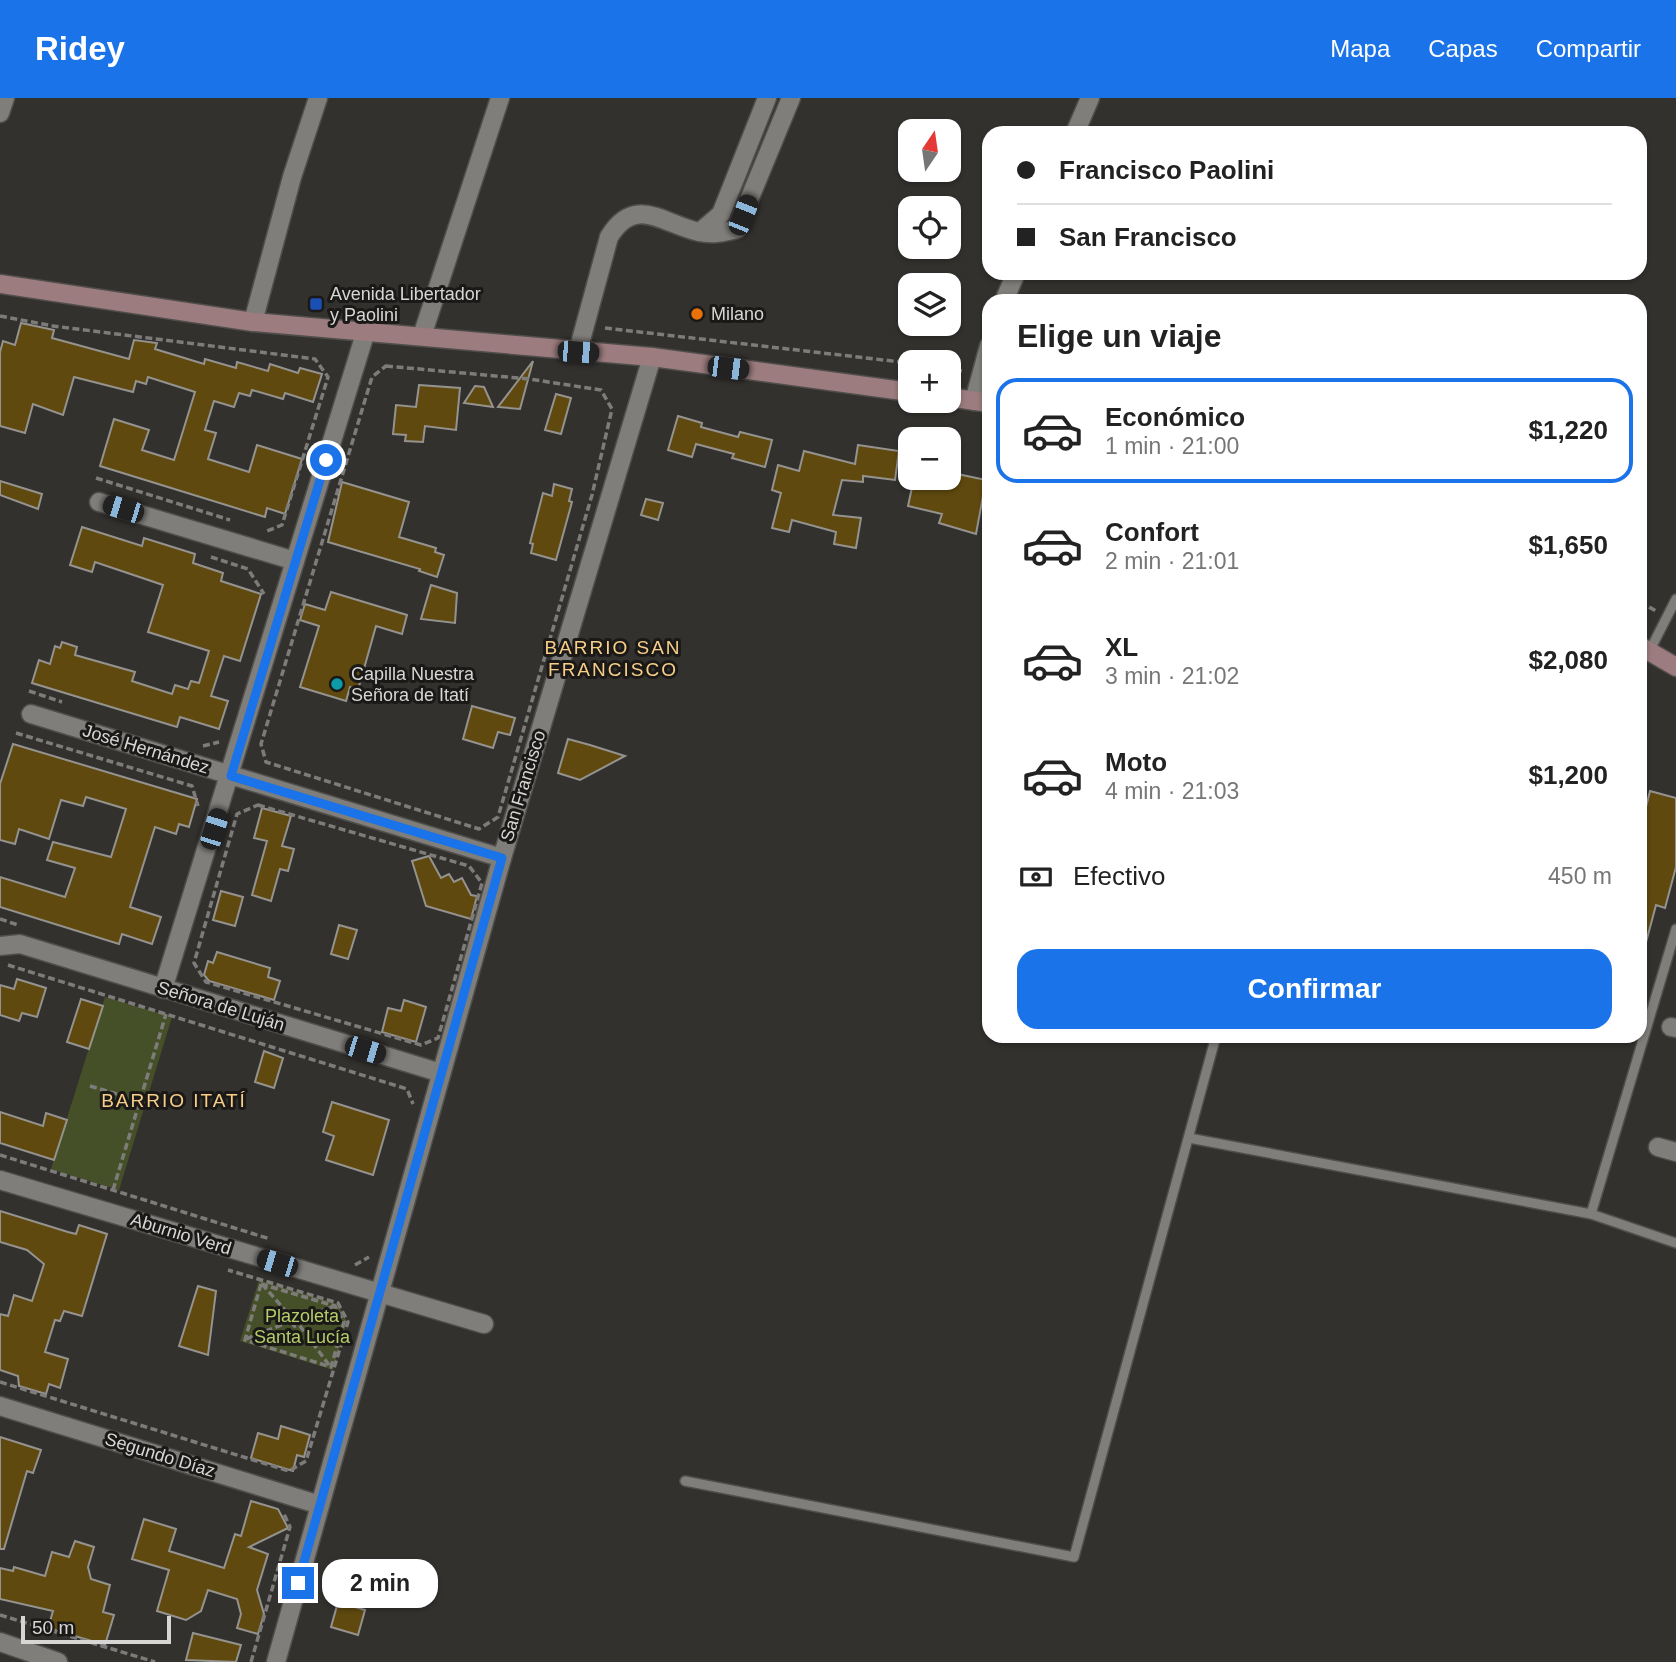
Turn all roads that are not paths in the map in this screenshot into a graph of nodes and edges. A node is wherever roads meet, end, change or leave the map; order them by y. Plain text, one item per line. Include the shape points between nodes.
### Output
1 (5, 98) edge
2 (318, 98) edge
3 (500, 98) edge
4 (767, 98) edge
5 (791, 98) edge
6 (1090, 98) edge
7 (0, 114) edge
8 (1078, 126) edge
9 (700, 232) junction
10 (0, 284) edge
11 (253, 322) junction
12 (365, 334) junction
13 (422, 336) junction
14 (578, 352) junction
15 (652, 357) junction
16 (898, 390) edge
17 (961, 399) edge
18 (981, 402) edge
19 (99, 502) dead end
20 (295, 561) junction
21 (1676, 599) edge
22 (1647, 644) edge
23 (1647, 651) edge
24 (1676, 667) edge
25 (31, 714) dead end
26 (231, 776) junction
27 (502, 858) junction
28 (1676, 929) edge
29 (0, 946) edge
30 (163, 989) junction
31 (1647, 1026) edge
32 (1214, 1043) edge
33 (1642, 1043) edge
34 (441, 1073) junction
35 (1189, 1138) junction
36 (1658, 1147) dead end
37 (1676, 1152) edge
38 (0, 1180) edge
39 (1591, 1214) junction
40 (1676, 1243) edge
41 (378, 1294) junction
42 (484, 1324) dead end
43 (0, 1406) edge
44 (685, 1481) dead end
45 (320, 1505) junction
46 (0, 1642) edge
47 (57, 1662) edge
48 (275, 1662) edge

1 - 7 street
2 - 11 street
3 - 13 street
4 - 9 street via 721,214
5 - 9 street via 737,229
6 - 8 street
9 - 14 street via 657,217 633,214 618,221 609,237
10 - 11 main road
11 - 12 main road
12 - 13 main road
12 - 20 street
13 - 14 main road
14 - 15 main road
15 - 16 main road
15 - 27 street, San Francisco
17 - 18 main road
19 - 20 street
20 - 26 street
21 - 22 lane
23 - 24 main road
25 - 26 street, José Hernández
26 - 27 street, José Hernández
26 - 30 street
27 - 34 street, San Francisco
28 - 31 lane
29 - 30 street, Señora de Luján via 20,944
30 - 34 street, Señora de Luján
32 - 35 lane
33 - 39 lane
34 - 41 street, San Francisco
35 - 39 lane
35 - 44 lane via 1074,1557
36 - 37 street
38 - 41 street, Aburnio Verd
39 - 40 lane
41 - 42 street, Aburnio Verd
41 - 45 street, San Francisco
43 - 45 street, Segundo Díaz
45 - 48 street, San Francisco
46 - 47 street

